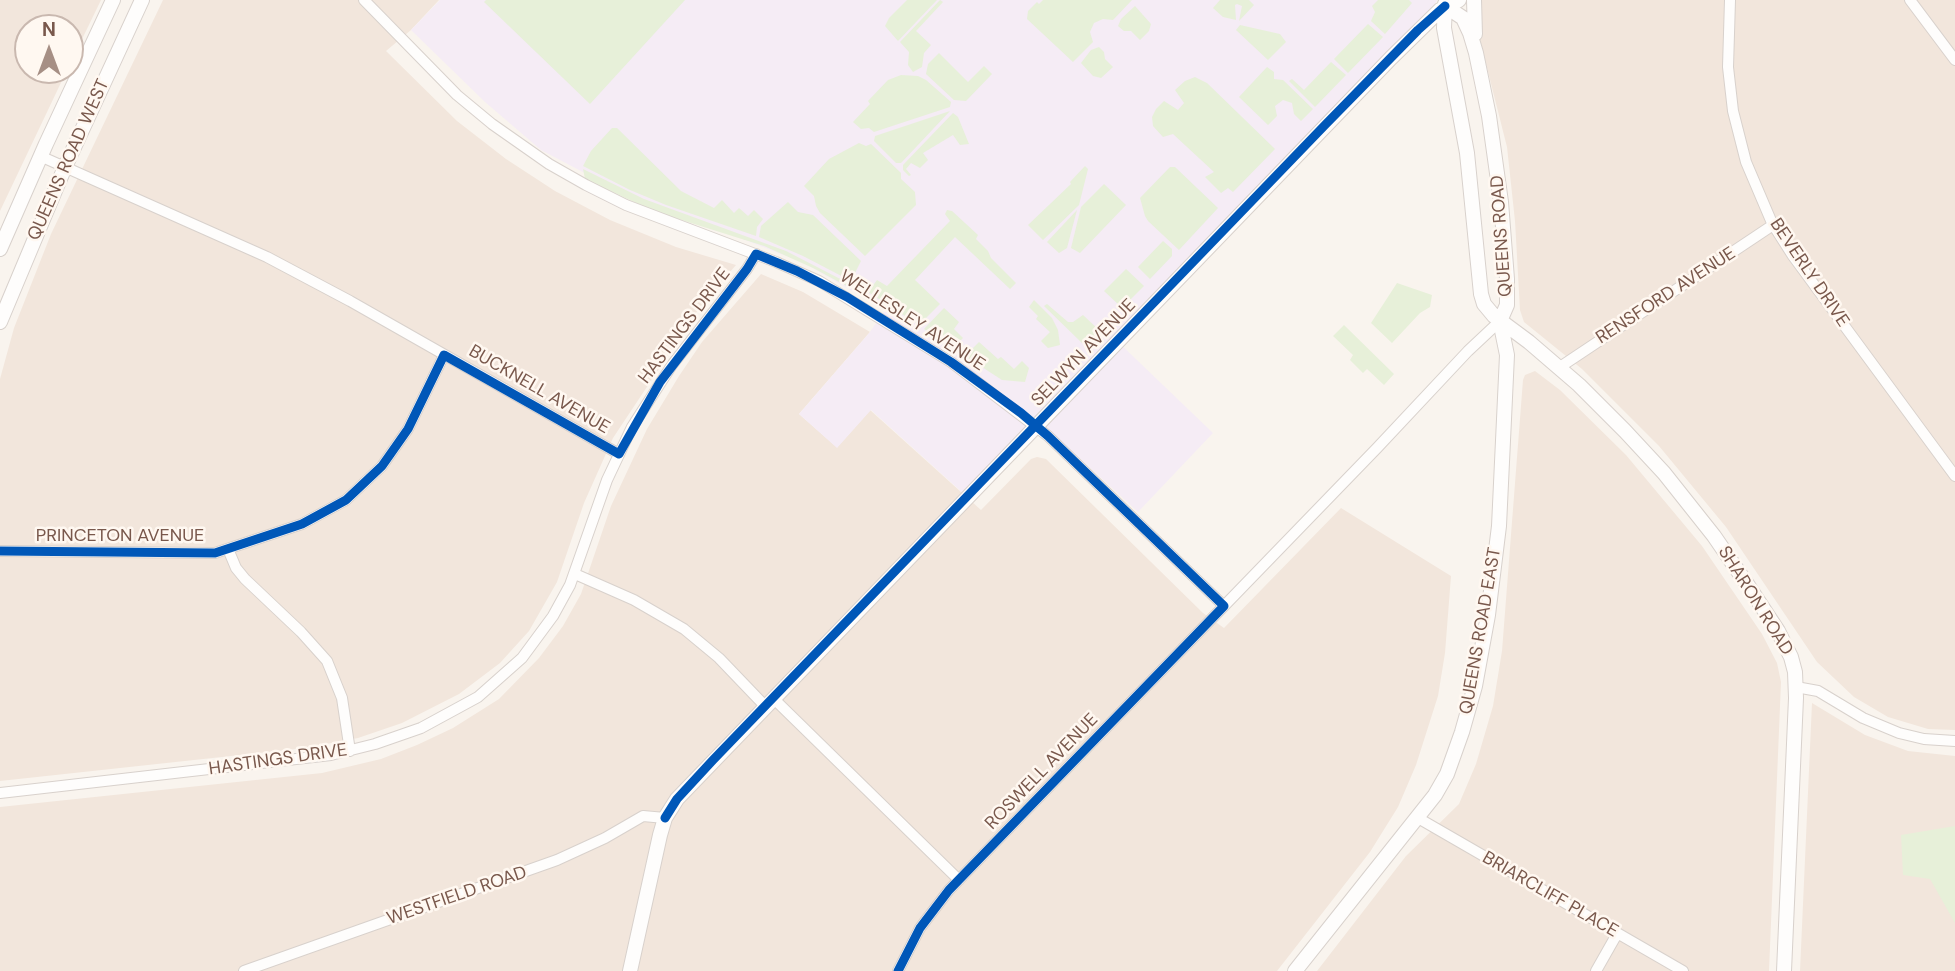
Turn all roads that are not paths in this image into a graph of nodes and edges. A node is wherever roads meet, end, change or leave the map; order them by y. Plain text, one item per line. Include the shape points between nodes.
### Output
1 (113, 0) edge
2 (142, 0) edge
3 (364, 0) edge
4 (1459, 0) edge
5 (1474, 0) edge
6 (1730, 0) edge
7 (1910, 0) edge
8 (1442, 2) edge
9 (1476, 53) junction
10 (1955, 60) edge
11 (40, 156) junction
12 (65, 167) junction
13 (1773, 225) junction
14 (0, 249) edge
15 (755, 254) junction
16 (1500, 321) junction
17 (0, 322) edge
18 (444, 355) junction
19 (1560, 367) junction
20 (1035, 425) junction
21 (619, 454) junction
22 (1955, 476) edge
23 (228, 550) junction
24 (0, 551) edge
25 (575, 574) junction
26 (1224, 606) junction
27 (1796, 687) junction
28 (769, 702) junction
29 (1955, 741) edge
30 (350, 751) junction
31 (0, 793) edge
32 (665, 818) junction
33 (1418, 818) junction
34 (959, 880) junction
35 (1617, 934) junction
36 (244, 971) edge
37 (630, 971) edge
38 (898, 971) edge
39 (1296, 971) edge
40 (1596, 971) edge
41 (1683, 971) edge
42 (1784, 971) edge

1 - 11 street, QUEENS ROAD WEST
2 - 12 street, QUEENS ROAD WEST
3 - 15 street, WELLESLEY AVENUE via 457,95 549,164 626,205
4 - 8 street
5 - 9 street
6 - 13 street, BEVERLY DRIVE via 1728,67 1734,111 1746,162
7 - 10 street
8 - 9 street, QUEENS ROAD via 1463,18
8 - 16 street, QUEENS ROAD via 1471,181 1481,294
8 - 20 street, SELWYN AVENUE
9 - 16 street, QUEENS ROAD via 1491,128 1505,251 1507,301
11 - 12 street, BUCKNELL AVENUE
11 - 14 street, QUEENS ROAD WEST
12 - 17 street, QUEENS ROAD WEST
12 - 18 street, BUCKNELL AVENUE via 267,257
13 - 19 street, RENSFORD AVENUE
13 - 22 street, BEVERLY DRIVE
15 - 20 street, WELLESLEY AVENUE via 847,296 951,362
15 - 21 street, HASTINGS DRIVE via 660,382
16 - 19 street, SHARON ROAD
16 - 26 street, ROSWELL AVENUE
16 - 33 street, QUEENS ROAD EAST via 1507,355 1504,452 1488,615 1458,745 1440,788
18 - 21 street, BUCKNELL AVENUE
18 - 23 street, PRINCETON AVENUE via 405,435 361,488 311,520
19 - 27 street, SHARON ROAD via 1644,452 1714,536 1783,639 1794,664
20 - 26 street, WELLESLEY AVENUE
20 - 28 street, SELWYN AVENUE
21 - 25 street, HASTINGS DRIVE
23 - 24 street, PRINCETON AVENUE
23 - 30 street via 245,579 327,661 342,698
25 - 28 street via 635,600 684,629
25 - 30 street, HASTINGS DRIVE via 539,637 487,690 421,728
26 - 34 street, ROSWELL AVENUE
27 - 29 street via 1818,691 1899,733
27 - 42 street, SHARON ROAD
28 - 32 street, SELWYN AVENUE via 677,799
28 - 34 street
30 - 31 street, HASTINGS DRIVE
32 - 36 street, WESTFIELD ROAD via 643,816 557,860
32 - 37 street, SELWYN AVENUE
33 - 35 street, BRIARCLIFF PLACE
33 - 39 street, QUEENS ROAD EAST
34 - 38 street, ROSWELL AVENUE via 927,916
35 - 40 street
35 - 41 street, BRIARCLIFF PLACE

